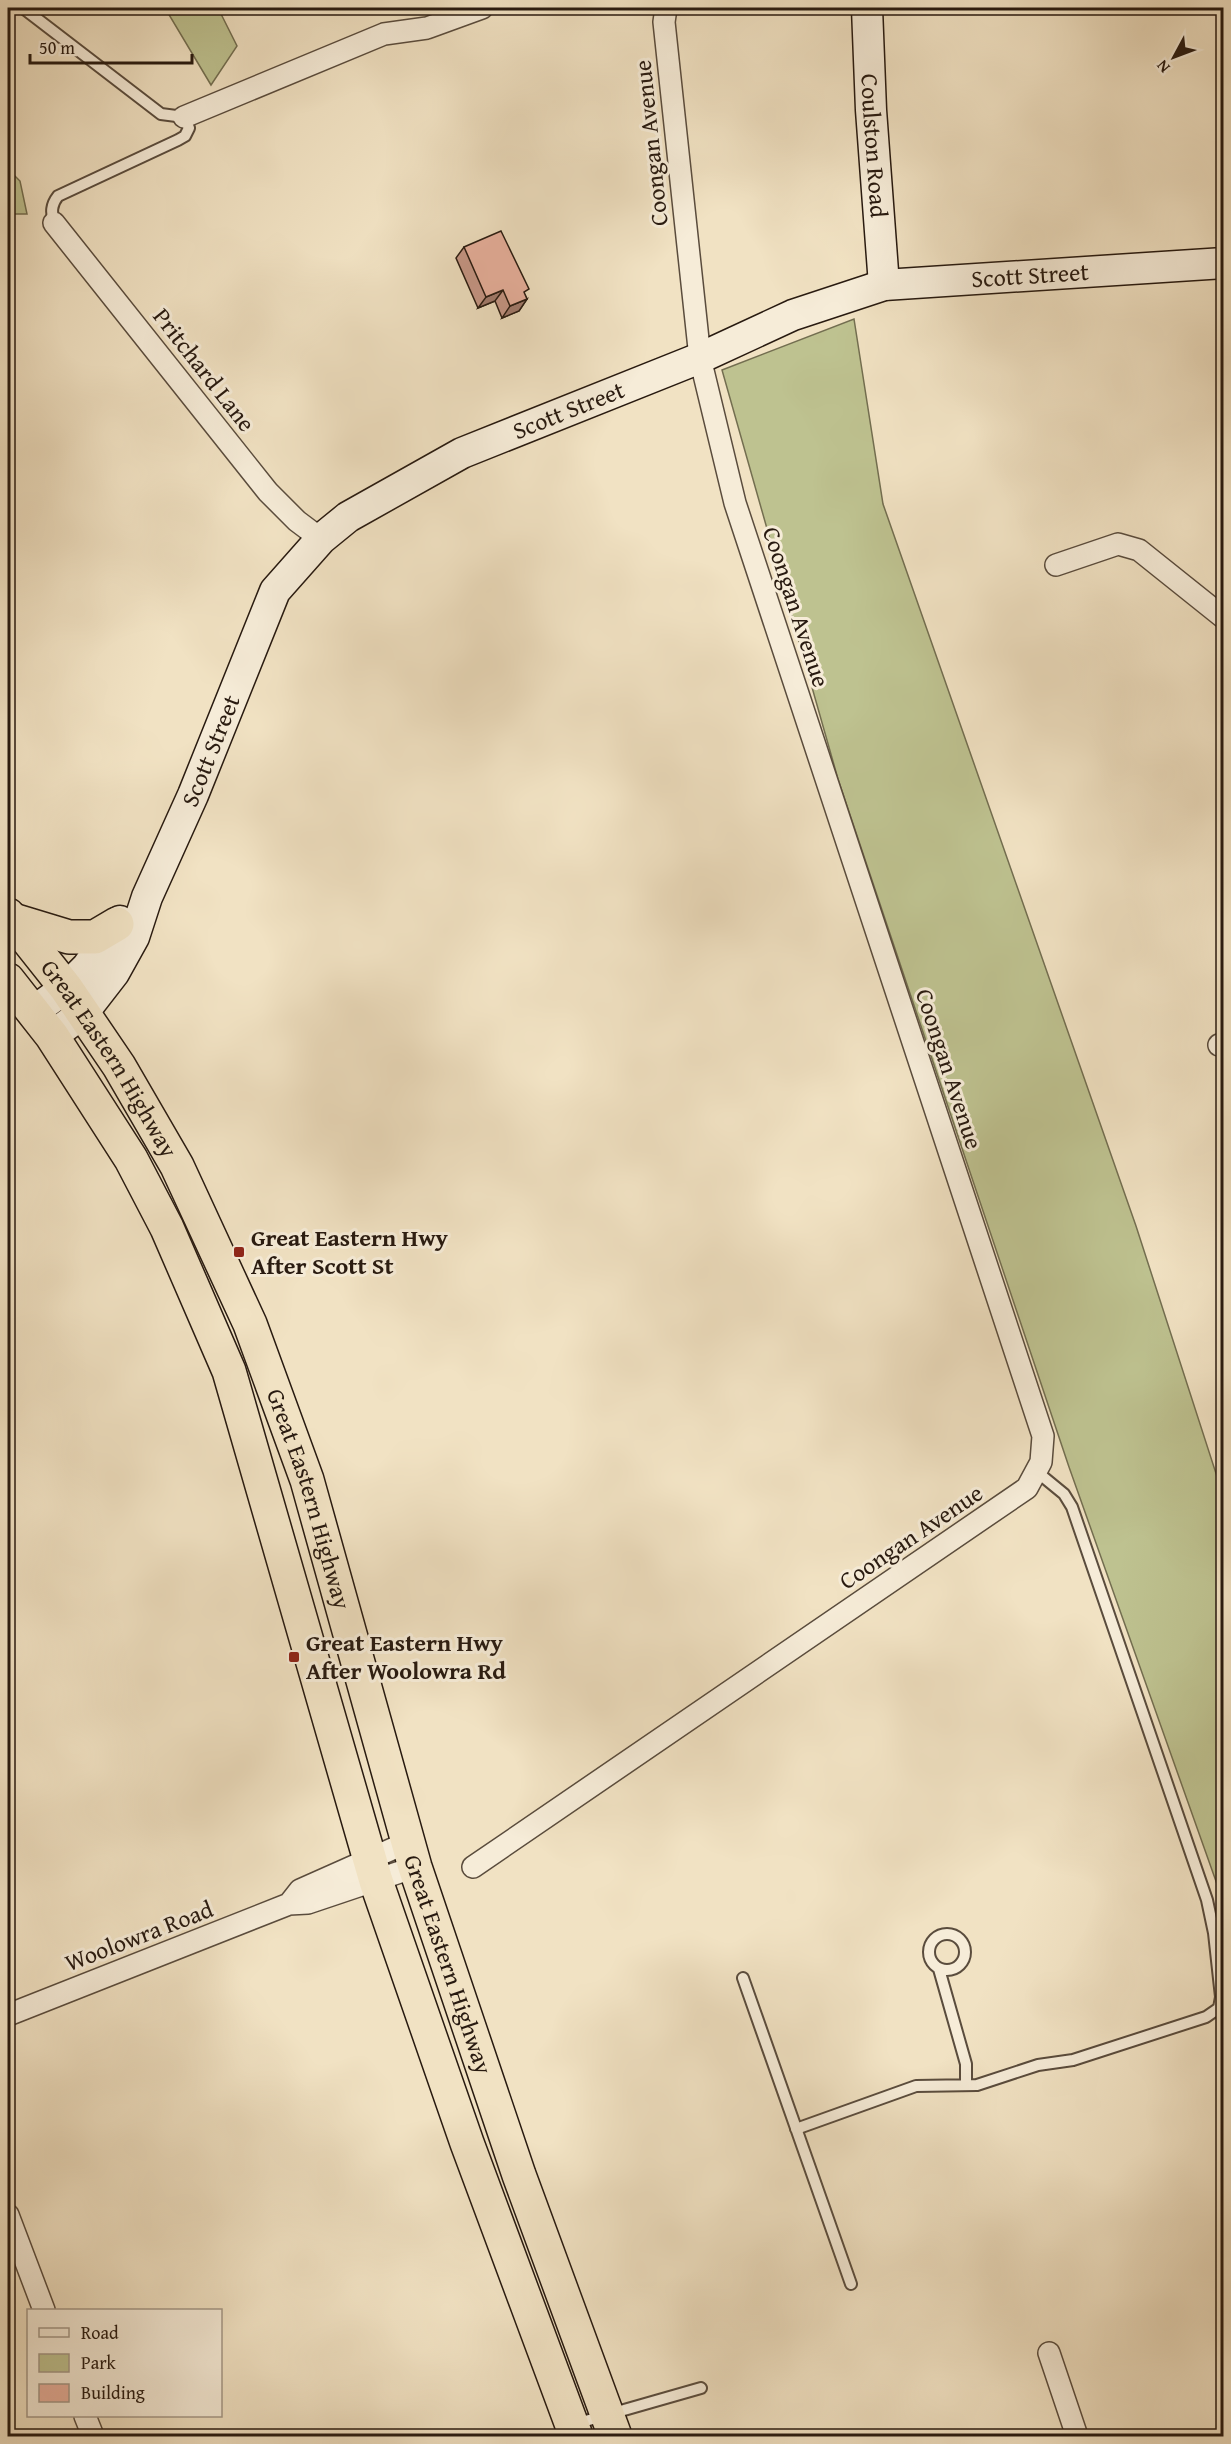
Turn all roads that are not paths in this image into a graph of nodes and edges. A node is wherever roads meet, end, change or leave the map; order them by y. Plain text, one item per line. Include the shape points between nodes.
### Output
1 (23, 8) edge
2 (482, 8) edge
3 (666, 8) edge
4 (867, 8) edge
5 (184, 117) junction
6 (54, 223) joint
7 (1224, 263) edge
8 (884, 285) junction
9 (699, 358) junction
10 (321, 539) junction
11 (1056, 565) dead end
12 (1224, 618) edge
13 (147, 897) junction
14 (10, 918) edge
15 (117, 924) junction
16 (8, 980) edge
17 (74, 1001) junction
18 (43, 1024) junction
19 (1036, 1471) junction
20 (411, 1855) junction
21 (473, 1867) dead end
22 (373, 1870) junction
23 (939, 1969) dead end
24 (743, 1978) dead end
25 (8, 2015) edge
26 (966, 2085) junction
27 (796, 2130) junction
28 (8, 2214) edge
29 (851, 2284) dead end
30 (45, 2309) edge
31 (1049, 2353) dead end
32 (700, 2388) dead end
33 (86, 2417) edge
34 (611, 2425) edge
35 (574, 2431) edge
36 (93, 2436) edge
37 (1077, 2436) edge

1 - 5 lane via 160,114
2 - 5 street via 427,27 384,34
3 - 9 street, Coongan Avenue via 664,22
4 - 8 main road, Coulston Road
5 - 6 lane via 189,128 185,136 58,196 51,213
6 - 10 street, Pritchard Lane via 268,492
7 - 8 main road, Scott Street
8 - 9 main road, Scott Street via 793,315
9 - 10 main road, Scott Street via 462,453 348,517
9 - 19 street, Coongan Avenue via 735,503 1043,1436 1041,1462
10 - 13 main road, Scott Street via 275,591 193,795
11 - 12 street via 1118,544 1139,550
13 - 15 main road, Scott Street
13 - 17 main road, Scott Street via 134,937 114,973
14 - 15 highway via 69,937 95,937
14 - 17 highway, Great Eastern Highway
15 - 17 main road, Scott Street via 87,967
16 - 18 highway, Great Eastern Highway
17 - 18 main road, Scott Street
17 - 20 highway, Great Eastern Highway via 119,1066 177,1166 250,1324 307,1480
18 - 22 highway, Great Eastern Highway via 131,1159 167,1228 229,1371
19 - 21 street, Coongan Avenue via 1027,1488
19 - 26 lane via 1064,1494 1078,1522 1207,1900 1221,1997 1219,2008 1206,2017 1073,2060 1038,2065 985,2083
20 - 22 street, Woolowra Road
20 - 34 highway, Great Eastern Highway via 519,2175
22 - 25 street, Woolowra Road via 308,1903 289,1904
22 - 35 highway, Great Eastern Highway via 467,2143
23 - 26 lane via 966,2064
24 - 27 lane
26 - 27 lane via 916,2086
27 - 29 lane
28 - 30 street
31 - 37 street
32 - 34 lane
33 - 36 street
34 - 35 lane

